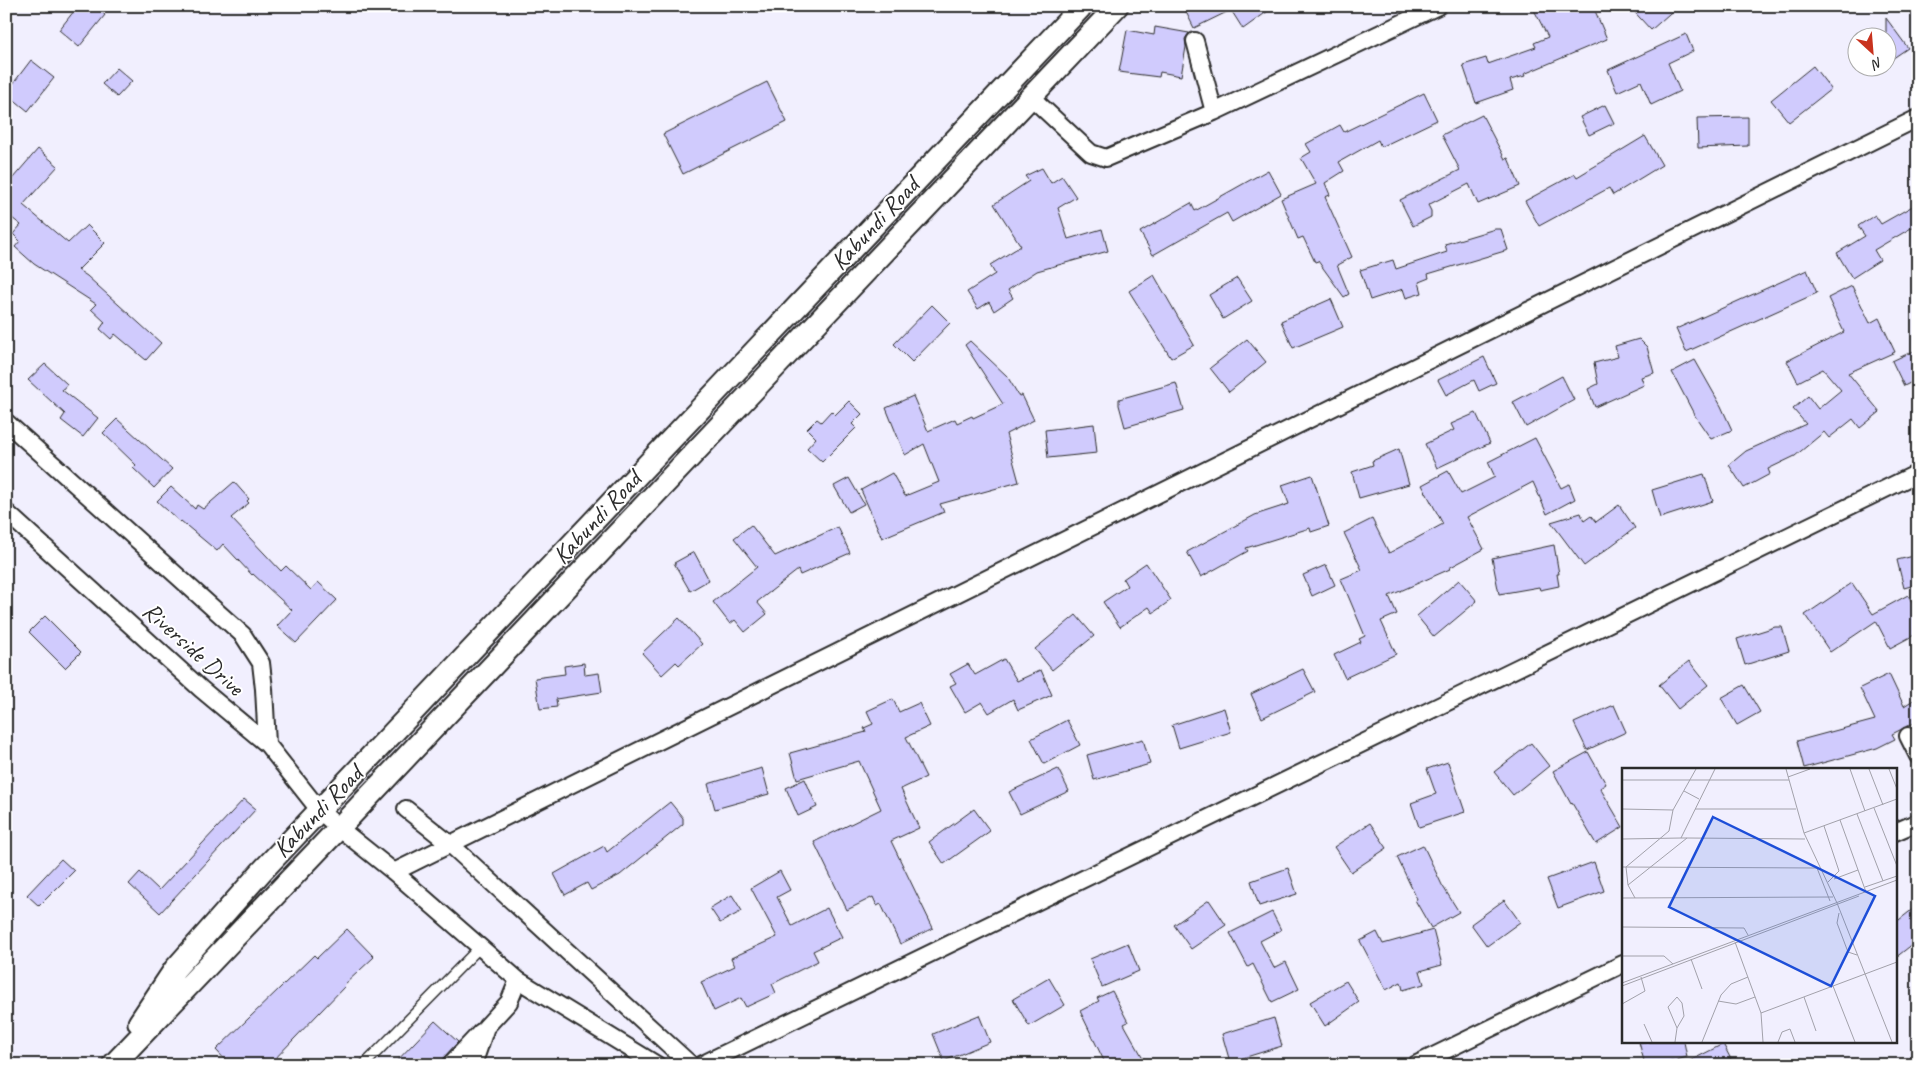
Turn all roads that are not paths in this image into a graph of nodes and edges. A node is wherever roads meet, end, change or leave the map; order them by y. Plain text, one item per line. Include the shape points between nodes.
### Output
1 (1082, 6) edge
2 (1117, 6) edge
3 (1438, 6) edge
4 (1195, 41) dead end
5 (1031, 97) junction
6 (1214, 112) junction
7 (1918, 118) edge
8 (821, 282) junction
9 (840, 299) junction
10 (6, 422) edge
11 (1918, 473) edge
12 (6, 512) edge
13 (1908, 736) dead end
14 (267, 744) junction
15 (1918, 756) edge
16 (406, 809) dead end
17 (320, 811) junction
18 (1918, 822) edge
19 (339, 828) junction
20 (1896, 832) edge
21 (450, 844) junction
22 (394, 872) junction
23 (480, 947) junction
24 (1622, 964) edge
25 (518, 980) junction
26 (486, 1027) junction
27 (112, 1065) edge
28 (364, 1065) edge
29 (450, 1065) edge
30 (473, 1065) edge
31 (657, 1065) edge
32 (691, 1065) edge
33 (701, 1065) edge
34 (1415, 1065) edge

1 - 8 street, Kabundi Road
2 - 5 street, Kabundi Road
3 - 6 street
4 - 6 street
5 - 6 street via 1091,153 1106,158
5 - 9 street, Kabundi Road
7 - 21 street
8 - 9 street
8 - 17 street, Kabundi Road
9 - 19 street, Kabundi Road
10 - 14 street via 243,635 261,663
11 - 33 street
12 - 14 street, Riverside Drive via 201,689
13 - 15 street
14 - 17 street, Riverside Drive
16 - 21 street
17 - 19 street, Riverside Drive
17 - 27 street, Kabundi Road via 175,969
18 - 20 street
19 - 22 street, Riverside Drive
19 - 27 street, Kabundi Road
21 - 22 street
21 - 32 street
22 - 23 street, Riverside Drive
23 - 25 street, Riverside Drive
23 - 28 lane
24 - 34 street
25 - 26 street via 509,1002
25 - 31 street, Riverside Drive
26 - 29 street
26 - 30 street

